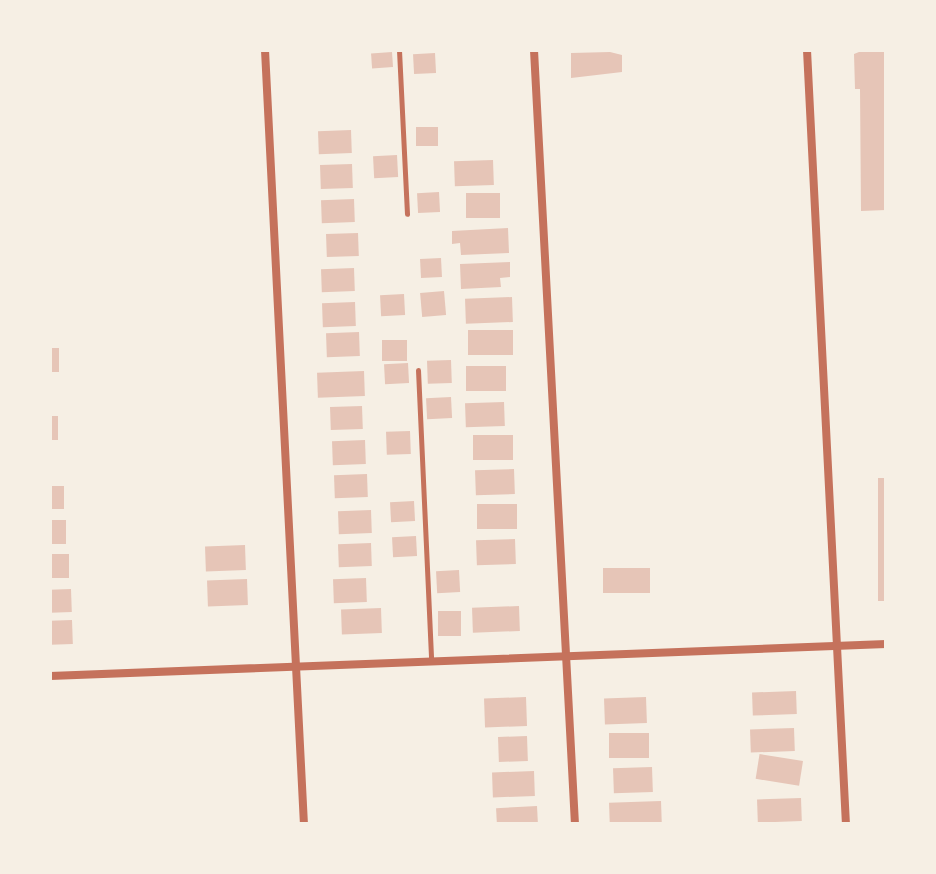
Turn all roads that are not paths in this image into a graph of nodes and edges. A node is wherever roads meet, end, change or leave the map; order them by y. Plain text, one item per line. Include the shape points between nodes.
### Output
1 (265, 50) edge
2 (399, 50) edge
3 (534, 50) edge
4 (807, 50) edge
5 (407, 214) dead end
6 (418, 370) dead end
7 (886, 644) edge
8 (837, 645) junction
9 (568, 655) junction
10 (431, 661) junction
11 (296, 667) junction
12 (50, 676) edge
13 (304, 824) edge
14 (575, 824) edge
15 (846, 824) edge

1 - 11 street
2 - 5 lane
3 - 9 street
4 - 8 street
6 - 10 lane
7 - 8 street
8 - 9 street
8 - 15 street
9 - 10 street
9 - 14 street
10 - 11 street
11 - 12 street
11 - 13 street

